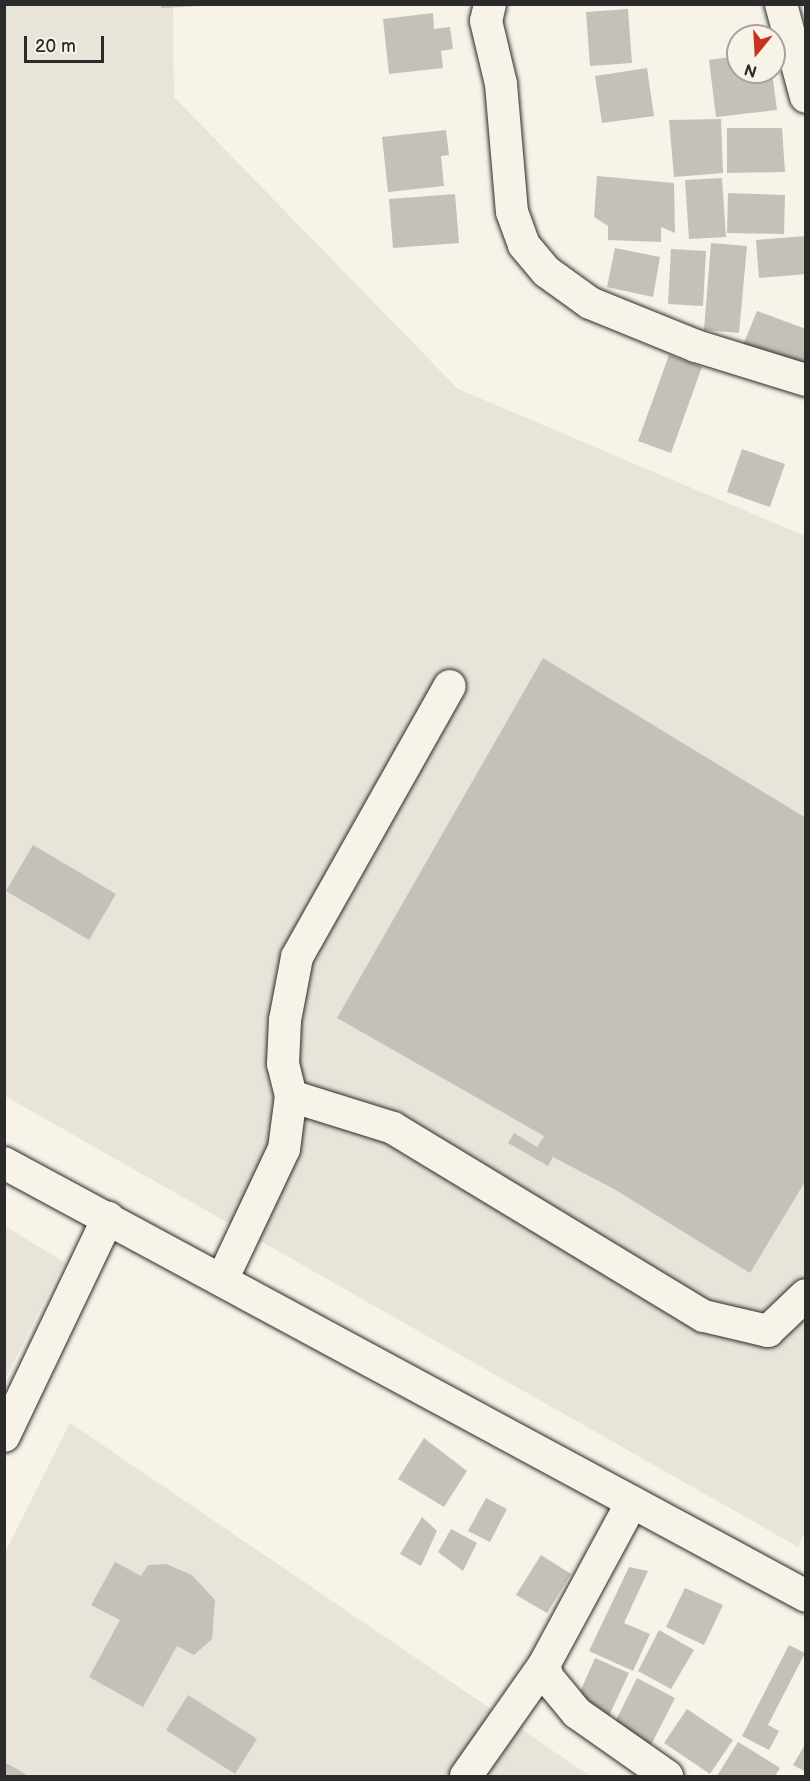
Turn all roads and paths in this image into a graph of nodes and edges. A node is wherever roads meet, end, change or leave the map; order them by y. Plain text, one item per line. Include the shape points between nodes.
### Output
1 (490, 4) edge
2 (781, 4) edge
3 (806, 97) edge
4 (806, 380) edge
5 (450, 686) dead end
6 (291, 1096) junction
7 (4, 1163) edge
8 (108, 1218) junction
9 (222, 1280) junction
10 (806, 1295) edge
11 (4, 1436) edge
12 (632, 1502) junction
13 (806, 1596) edge
14 (544, 1665) junction
15 (466, 1776) edge
16 (667, 1776) edge

1 - 4 street via 486,21 501,84 512,212 524,245 547,272 590,303 696,346
2 - 3 street
5 - 6 street via 297,957 284,1042
6 - 9 street via 284,1149
6 - 10 street via 393,1128 704,1316 768,1331
7 - 8 street
8 - 9 street
8 - 11 street
9 - 12 street
12 - 13 street
12 - 14 street
14 - 15 street
14 - 16 street via 548,1678 577,1713

